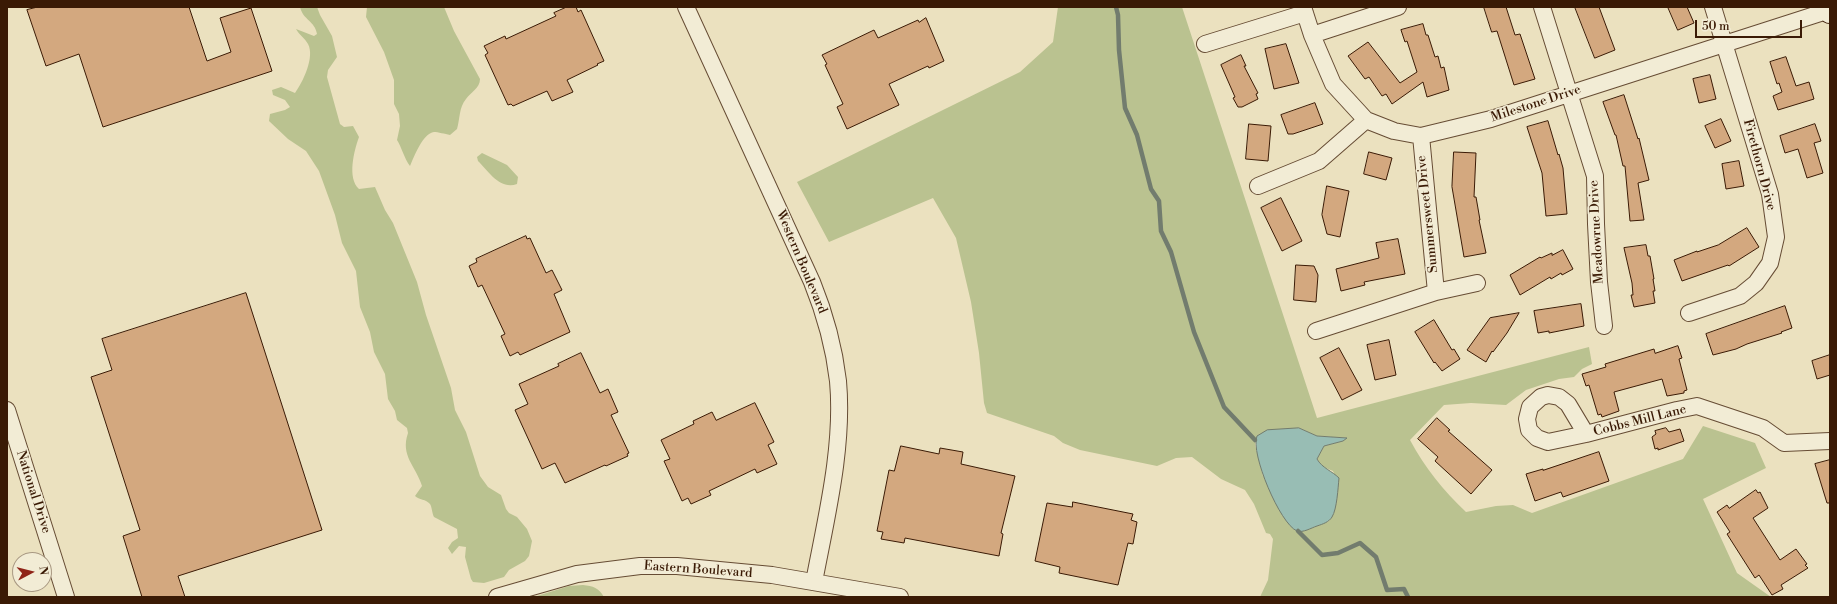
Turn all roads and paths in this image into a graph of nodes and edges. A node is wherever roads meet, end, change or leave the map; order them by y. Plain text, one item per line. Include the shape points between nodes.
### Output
1 (686, 7) edge
2 (1398, 7) edge
3 (1542, 7) edge
4 (1713, 7) edge
5 (1829, 7) edge
6 (1304, 10) edge
7 (1830, 11) edge
8 (1312, 35) junction
9 (1205, 44) dead end
10 (1724, 44) junction
11 (1570, 93) junction
12 (1366, 120) junction
13 (1421, 136) junction
14 (1258, 186) dead end
15 (1477, 283) dead end
16 (1436, 292) junction
17 (1689, 313) dead end
18 (1604, 326) dead end
19 (1316, 331) dead end
20 (7, 410) edge
21 (1586, 434) dead end
22 (1830, 441) edge
23 (814, 582) junction
24 (66, 597) edge
25 (497, 597) edge
26 (900, 597) edge

1 - 23 street, Western Boulevard via 812,282 823,309 832,346 838,389 836,458
2 - 8 street
3 - 11 street, Meadowrue Drive
4 - 10 street, Firethorn Drive
5 - 7 main road
6 - 8 street, Milestone Drive
6 - 9 street
7 - 10 street, Milestone Drive
8 - 12 street, Milestone Drive via 1333,84
10 - 11 street, Milestone Drive
10 - 17 street, Firethorn Drive via 1770,194 1776,237 1770,262 1756,283 1740,296
11 - 13 street, Milestone Drive via 1491,119
11 - 18 street, Meadowrue Drive via 1595,176
12 - 13 street, Milestone Drive via 1394,132
12 - 14 street via 1319,161
13 - 16 street, Summersweet Drive
15 - 16 street, Summersweet Drive
16 - 19 street, Summersweet Drive
20 - 24 street, National Drive
21 - 22 street, Cobbs Mill Lane via 1697,406 1763,428 1784,443
23 - 25 street, Eastern Boulevard via 772,575 685,567 640,566 577,574
23 - 26 street, Eastern Boulevard

